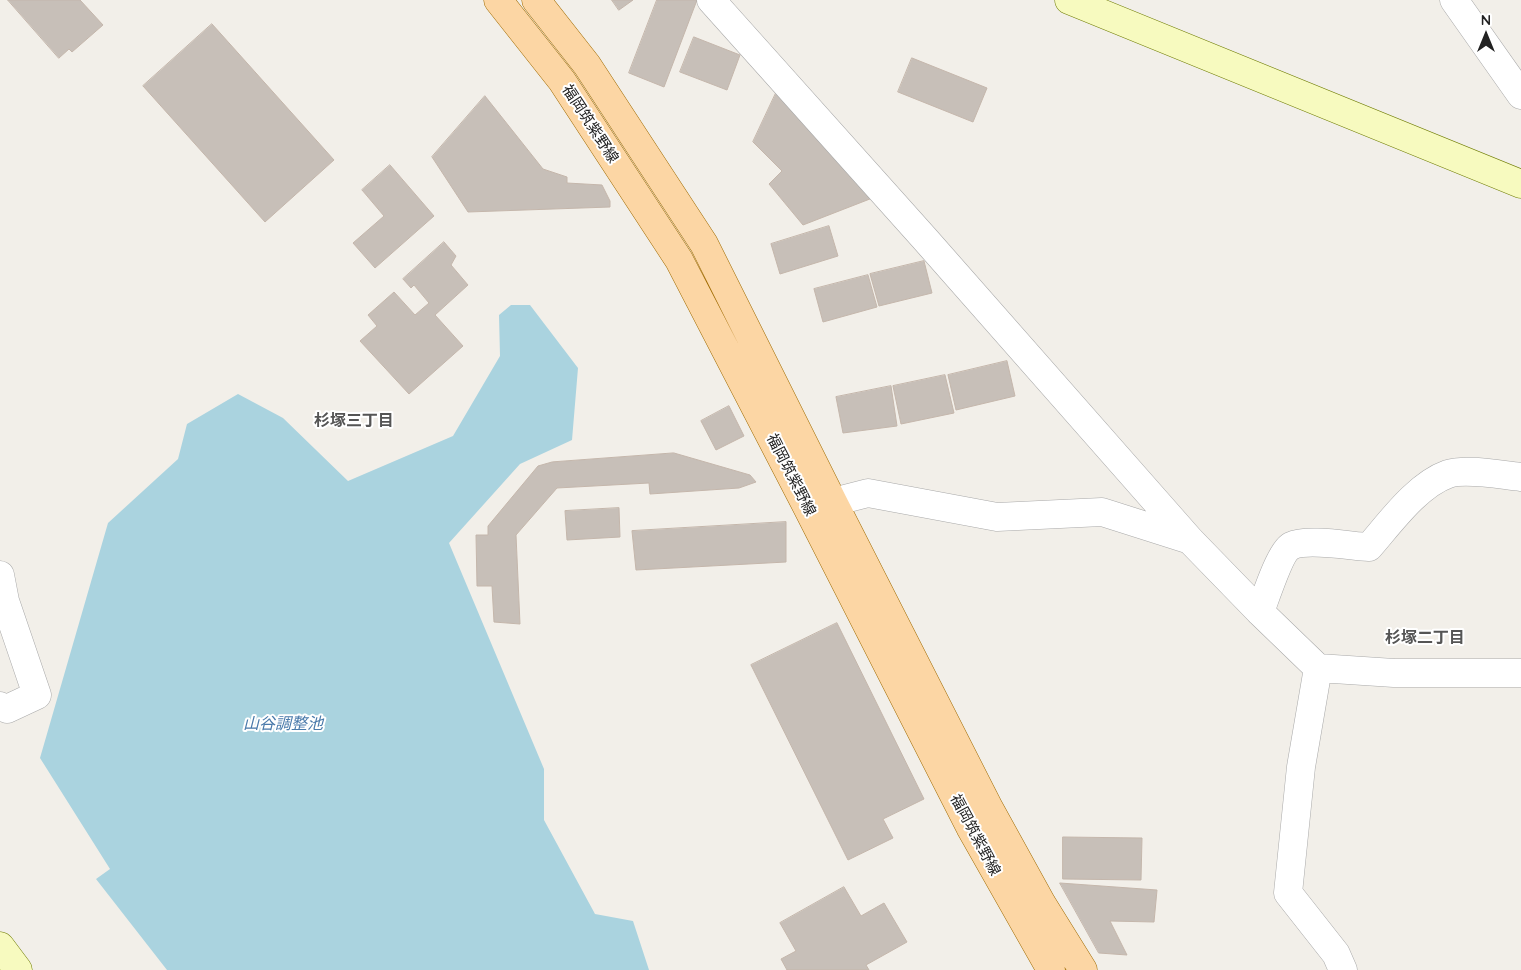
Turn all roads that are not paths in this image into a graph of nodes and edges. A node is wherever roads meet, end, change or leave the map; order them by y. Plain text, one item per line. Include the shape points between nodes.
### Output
1 (498, 0) edge
2 (536, 0) edge
3 (711, 0) edge
4 (1069, 0) edge
5 (1454, 0) edge
6 (1521, 94) edge
7 (1521, 184) edge
8 (1521, 478) edge
9 (833, 502) junction
10 (1190, 540) junction
11 (0, 575) edge
12 (1260, 612) junction
13 (1318, 668) junction
14 (1521, 673) edge
15 (0, 706) edge
16 (0, 946) edge
17 (18, 970) edge
18 (1051, 970) edge
19 (1083, 970) edge
20 (1343, 970) edge

1 - 18 main road, 福岡筑紫野線 via 562,81 679,260 970,827
2 - 9 main road, 福岡筑紫野線 via 587,65 704,244
3 - 10 street
4 - 7 street
5 - 6 street
8 - 12 street via 1474,471 1448,474 1420,490 1368,547 1304,542 1290,546 1281,559
9 - 10 street via 868,492 997,517 1102,512
9 - 19 main road, 福岡筑紫野線 via 989,808
10 - 12 street
11 - 15 street via 4,601 37,695 7,709
12 - 13 street
13 - 14 street via 1394,674
13 - 20 street via 1302,767 1288,893 1336,954
16 - 17 street

